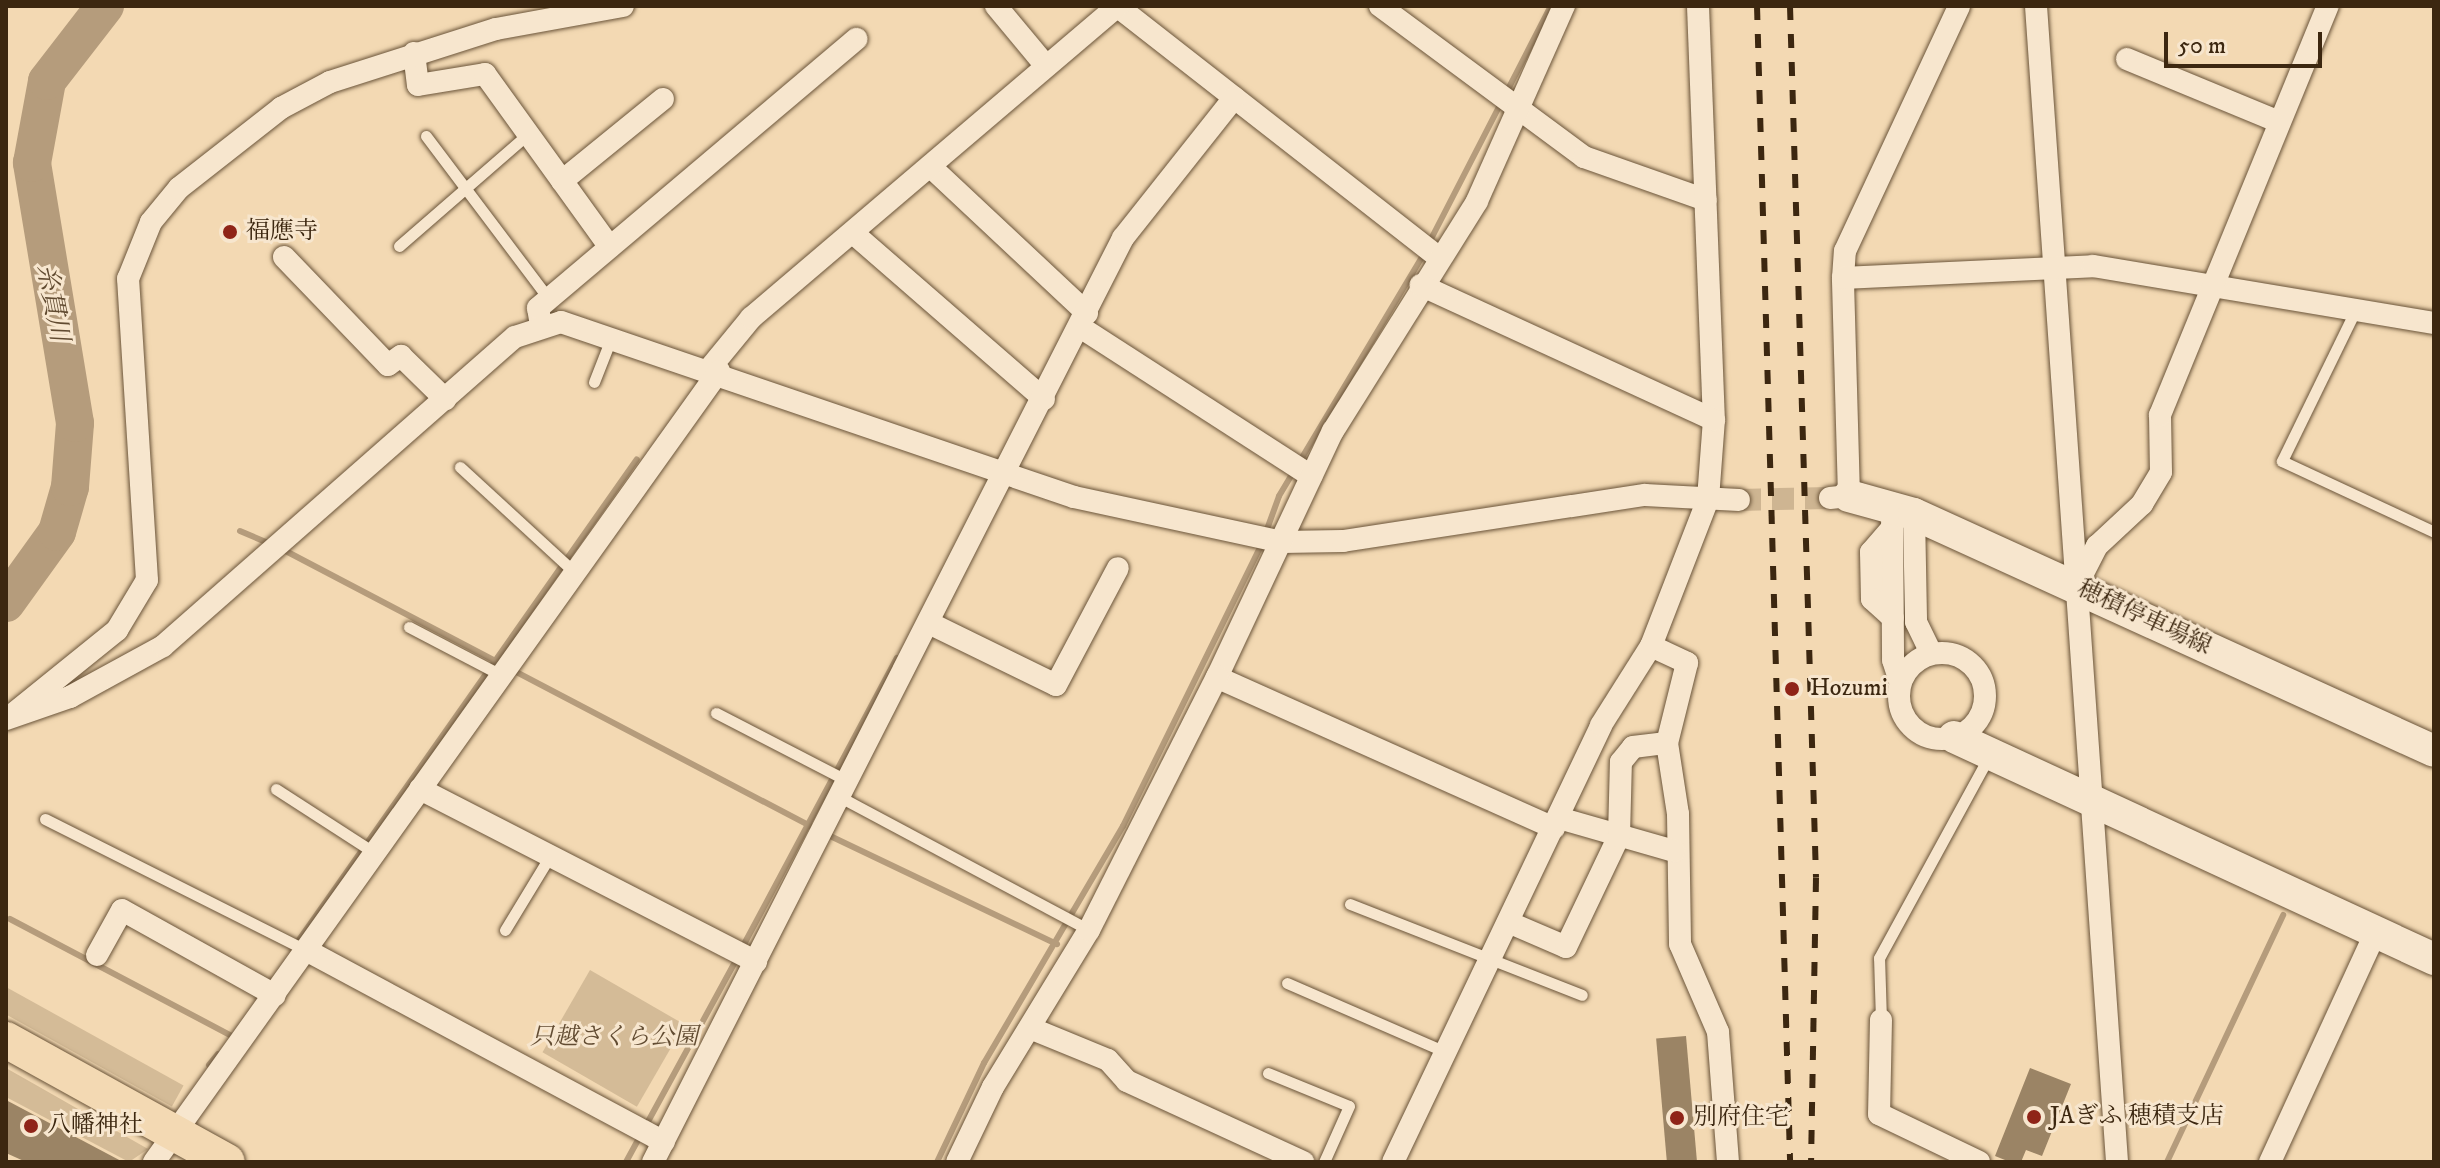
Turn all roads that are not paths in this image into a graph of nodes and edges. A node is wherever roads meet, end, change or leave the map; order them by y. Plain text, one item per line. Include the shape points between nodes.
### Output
1 (623, 6) edge
2 (996, 6) edge
3 (1117, 6) edge
4 (1380, 6) edge
5 (1564, 6) edge
6 (1698, 6) edge
7 (1959, 6) edge
8 (2036, 6) edge
9 (2328, 6) edge
10 (856, 39) dead end
11 (414, 53) junction
12 (2127, 59) dead end
13 (1046, 66) junction
14 (1234, 98) junction
15 (663, 99) dead end
16 (1518, 106) junction
17 (2277, 121) junction
18 (528, 134) junction
19 (426, 136) dead end
20 (933, 169) junction
21 (562, 181) junction
22 (466, 188) junction
23 (1706, 200) junction
24 (853, 233) junction
25 (399, 246) dead end
26 (610, 247) junction
27 (284, 257) dead end
28 (1439, 258) junction
29 (2053, 267) junction
30 (1843, 278) junction
31 (1421, 285) junction
32 (2218, 286) junction
33 (549, 299) junction
34 (2356, 309) junction
35 (1084, 320) junction
36 (2434, 323) edge
37 (541, 325) junction
38 (613, 335) junction
39 (715, 370) junction
40 (594, 382) dead end
41 (445, 399) junction
42 (1044, 399) junction
43 (1714, 420) junction
44 (460, 467) dead end
45 (1006, 472) junction
46 (1311, 476) junction
47 (1840, 497) joint
48 (1708, 499) junction
49 (1739, 500) tunnel mouth
50 (1899, 517) junction
51 (2434, 532) edge
52 (1282, 542) junction
53 (1118, 568) dead end
54 (574, 572) junction
55 (2076, 586) junction
56 (929, 623) junction
57 (409, 627) dead end
58 (1651, 646) junction
59 (1931, 653) junction
60 (501, 675) junction
61 (1217, 677) junction
62 (1900, 682) junction
63 (716, 713) dead end
64 (9, 717) edge
65 (1954, 737) junction
66 (1667, 743) junction
67 (2434, 751) edge
68 (1989, 754) junction
69 (276, 789) dead end
70 (420, 789) junction
71 (844, 790) junction
72 (2091, 804) junction
73 (45, 819) dead end
74 (1556, 823) junction
75 (1619, 836) junction
76 (1674, 851) junction
77 (375, 853) junction
78 (550, 856) junction
79 (1350, 904) dead end
80 (1508, 922) junction
81 (505, 930) dead end
82 (1089, 930) junction
83 (2376, 932) junction
84 (306, 950) junction
85 (97, 955) dead end
86 (2434, 959) edge
87 (756, 962) junction
88 (1489, 962) junction
89 (1287, 983) dead end
90 (275, 995) junction
91 (1582, 995) dead end
92 (1881, 1020) joint
93 (1030, 1028) junction
94 (6, 1040) edge
95 (1446, 1052) junction
96 (6, 1059) edge
97 (1268, 1073) dead end
98 (664, 1142) junction
99 (173, 1151) edge
100 (1274, 1157) edge
101 (227, 1162) edge
102 (653, 1162) edge
103 (957, 1162) edge
104 (1303, 1162) edge
105 (1324, 1162) edge
106 (1393, 1162) edge
107 (1728, 1162) edge
108 (1979, 1162) edge
109 (2117, 1162) edge
110 (2270, 1162) edge

1 - 11 street
2 - 13 street
3 - 13 street
3 - 14 street
4 - 16 street
5 - 16 street
6 - 23 street
7 - 30 street via 1845,251
8 - 29 street
9 - 17 street
10 - 26 street
11 - 18 street via 418,85 485,74
11 - 64 street via 330,82 281,108 210,159 151,222 128,279 126,334 149,541 147,580 117,630
12 - 17 street
13 - 20 street
14 - 28 street
14 - 35 street via 1123,238
15 - 21 street
16 - 23 street via 1584,157
16 - 28 street via 1477,201
17 - 32 street
18 - 21 street
18 - 22 lane
19 - 22 lane
20 - 24 street
20 - 35 street
21 - 26 street
22 - 25 lane
22 - 33 lane
23 - 43 street
24 - 39 street via 751,318
24 - 42 street
26 - 33 street
27 - 41 street via 388,365 401,356
28 - 31 street
29 - 30 street
29 - 32 street via 2093,266
29 - 55 street
30 - 47 street
31 - 43 street
31 - 46 street
32 - 34 street
32 - 55 street via 2160,415 2161,472 2142,504 2097,546
33 - 37 street via 538,308
34 - 36 street
34 - 51 lane via 2282,461
35 - 42 street
35 - 46 street
37 - 38 street via 561,322
37 - 41 street via 515,337
38 - 39 street
38 - 40 lane
39 - 45 street
39 - 54 street
41 - 64 street via 163,646 43,709
42 - 45 street
43 - 48 street
44 - 54 lane
45 - 52 street via 1148,517
45 - 56 street
46 - 52 street
47 - 50 main road, 穂積停車場線
48 - 49 street
48 - 52 street via 1645,495 1343,541
48 - 58 street
50 - 55 main road, 穂積停車場線
50 - 59 street via 1916,622
50 - 62 street via 1893,618
52 - 61 street
53 - 56 street via 1056,685
54 - 60 street
55 - 67 main road, 穂積停車場線
55 - 72 street
56 - 71 street
57 - 60 lane
58 - 66 street via 1687,663
58 - 74 street via 1601,725
59 - 62 street
59 - 65 street via 1959,656 1984,687 1981,714
60 - 70 street
61 - 74 street
61 - 82 street
62 - 65 street via 1908,724 1933,739
63 - 71 lane
65 - 68 main road
66 - 75 street via 1633,747 1621,762
66 - 76 street via 1678,814
68 - 72 main road
68 - 92 lane via 1879,958
69 - 77 lane
70 - 77 street
70 - 78 street
71 - 82 lane
71 - 87 street
72 - 83 main road
72 - 109 street
73 - 84 lane
74 - 75 street
74 - 80 street
75 - 76 street
75 - 80 street via 1566,947
76 - 107 street via 1680,944 1718,1032
77 - 84 street
78 - 81 lane
78 - 87 street
79 - 88 lane
80 - 88 street
82 - 93 street
83 - 86 main road
83 - 110 street
84 - 90 street
84 - 98 street
85 - 90 street via 122,910
87 - 98 street
88 - 91 lane
88 - 95 street
89 - 95 lane
90 - 99 street
92 - 108 street via 1879,1114
93 - 100 street via 1108,1060 1127,1081
93 - 103 street
94 - 99 main road
95 - 106 street
96 - 99 main road
97 - 105 lane via 1349,1106
98 - 102 street
99 - 101 main road
100 - 104 street

